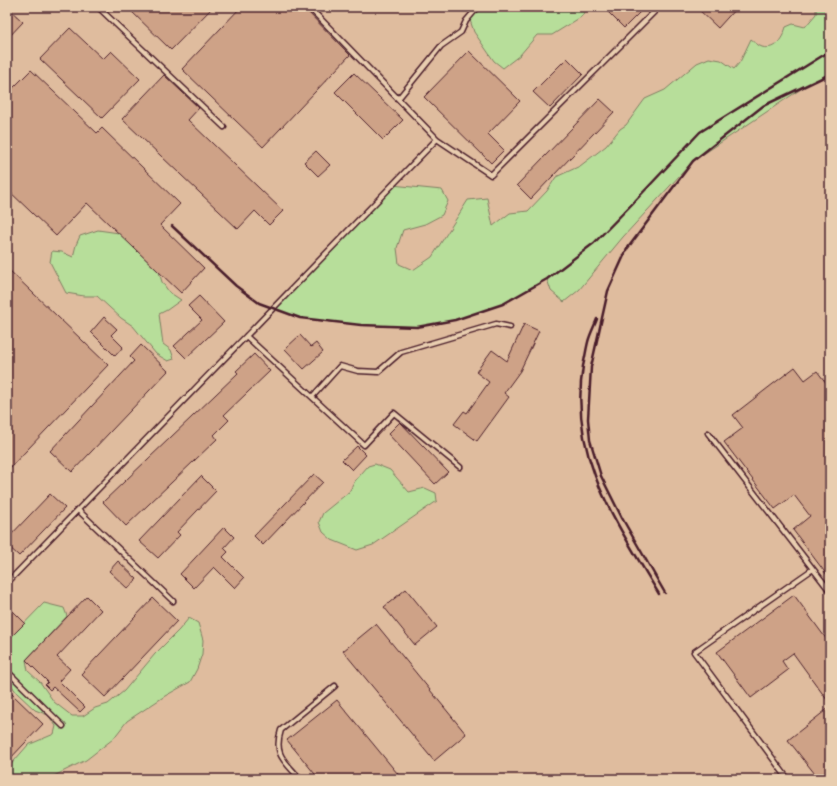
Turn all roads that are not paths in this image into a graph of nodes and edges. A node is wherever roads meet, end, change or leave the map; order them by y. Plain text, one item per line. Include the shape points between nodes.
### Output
1 (98, 7) edge
2 (309, 7) edge
3 (478, 7) edge
4 (659, 7) edge
5 (398, 99) junction
6 (224, 127) dead end
7 (437, 139) junction
8 (510, 327) dead end
9 (246, 336) junction
10 (312, 397) junction
11 (708, 432) dead end
12 (460, 467) dead end
13 (78, 510) junction
14 (813, 569) junction
15 (7, 583) edge
16 (830, 591) edge
17 (173, 602) dead end
18 (7, 671) edge
19 (335, 686) dead end
20 (63, 726) dead end
21 (300, 779) edge
22 (788, 779) edge

1 - 6 lane
2 - 5 lane
3 - 5 lane via 466,21 461,32 441,46
4 - 7 lane via 492,175
5 - 7 lane
7 - 9 lane
8 - 10 lane via 496,324 402,352 378,372 358,371 340,366
9 - 10 lane
9 - 13 lane
10 - 12 lane via 364,445 394,413
11 - 14 lane
13 - 15 lane
13 - 17 lane
14 - 16 lane
14 - 22 lane via 694,652
18 - 20 lane
19 - 21 lane via 281,730 278,739 279,754

